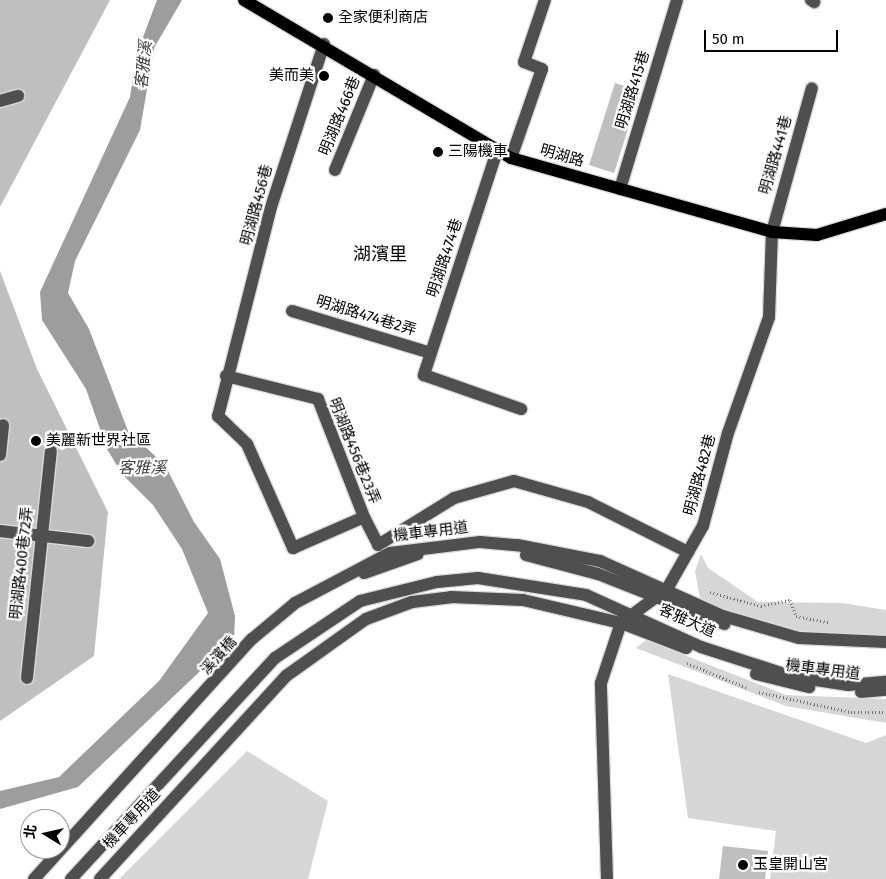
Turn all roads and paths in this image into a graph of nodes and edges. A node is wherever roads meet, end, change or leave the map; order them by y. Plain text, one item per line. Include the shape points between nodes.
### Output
1 (244, 0) edge
2 (546, 0) edge
3 (677, 0) edge
4 (324, 44) junction
5 (374, 75) junction
6 (812, 88) dead end
7 (18, 96) dead end
8 (0, 101) edge
9 (497, 151) junction
10 (511, 158) junction
11 (335, 170) dead end
12 (620, 190) junction
13 (886, 214) edge
14 (772, 232) junction
15 (292, 311) dead end
16 (431, 352) junction
17 (226, 376) junction
18 (521, 410) dead end
19 (3, 424) dead end
20 (50, 451) dead end
21 (0, 455) edge
22 (364, 517) junction
23 (0, 531) edge
24 (41, 535) junction
25 (88, 541) dead end
26 (480, 544) junction
27 (688, 552) junction
28 (667, 589) junction
29 (706, 591) dead end
30 (656, 600) junction
31 (634, 615) junction
32 (621, 623) junction
33 (832, 623) dead end
34 (886, 642) edge
35 (886, 651) edge
36 (27, 678) dead end
37 (886, 682) edge
38 (886, 690) edge
39 (34, 879) edge
40 (40, 879) edge
41 (71, 879) edge
42 (100, 879) edge
43 (607, 879) edge

1 - 4 main road, 明湖路
2 - 10 street via 524,62 542,69
3 - 12 street, 明湖路415巷
4 - 5 main road, 明湖路
4 - 17 street, 明湖路456巷 via 271,207 252,292
5 - 9 main road, 明湖路
5 - 11 street, 明湖路466巷
6 - 14 street, 明湖路441巷
7 - 8 street
9 - 10 main road, 明湖路
9 - 16 street, 明湖路474巷
10 - 12 main road, 明湖路
12 - 14 main road, 明湖路
13 - 14 main road, 明湖路 via 817,235
14 - 27 street, 明湖路482巷 via 769,317 728,433 703,526
15 - 16 street, 明湖路474巷2弄
16 - 18 street, 明湖路474巷 via 424,375
17 - 22 street, 明湖路456巷23弄 via 318,399
17 - 22 street, 明湖路456巷 via 218,416 247,444 293,548
19 - 21 street
20 - 24 street, 明湖路400巷72弄
22 - 27 street via 378,545 454,498 514,481 588,502
23 - 24 street
24 - 25 street
24 - 36 street, 明湖路400巷72弄
26 - 28 street, 機車專用道 via 600,561
26 - 30 street, 客雅大道 via 598,574
26 - 39 street, 機車專用道 via 390,553 295,603 252,639
26 - 40 street, 溪濱橋 via 431,550 345,580 258,636
27 - 28 street, 明湖路482巷
28 - 30 street, 明湖路482巷
28 - 34 street, 機車專用道 via 723,616 799,638
29 - 33 path via 760,606 790,600 796,616
30 - 31 street, 明湖路482巷
30 - 35 street, 客雅大道 via 798,644
31 - 32 street, 明湖路482巷
31 - 37 street, 客雅大道 via 701,647 790,676 848,685
31 - 41 street, 客雅大道 via 586,595 478,578 437,582 360,601 275,658
32 - 38 street, 機車專用道 via 786,684 851,693
32 - 42 street, 機車專用道 via 522,600 486,597 412,602 366,620 326,644 286,676
32 - 43 street via 601,683

